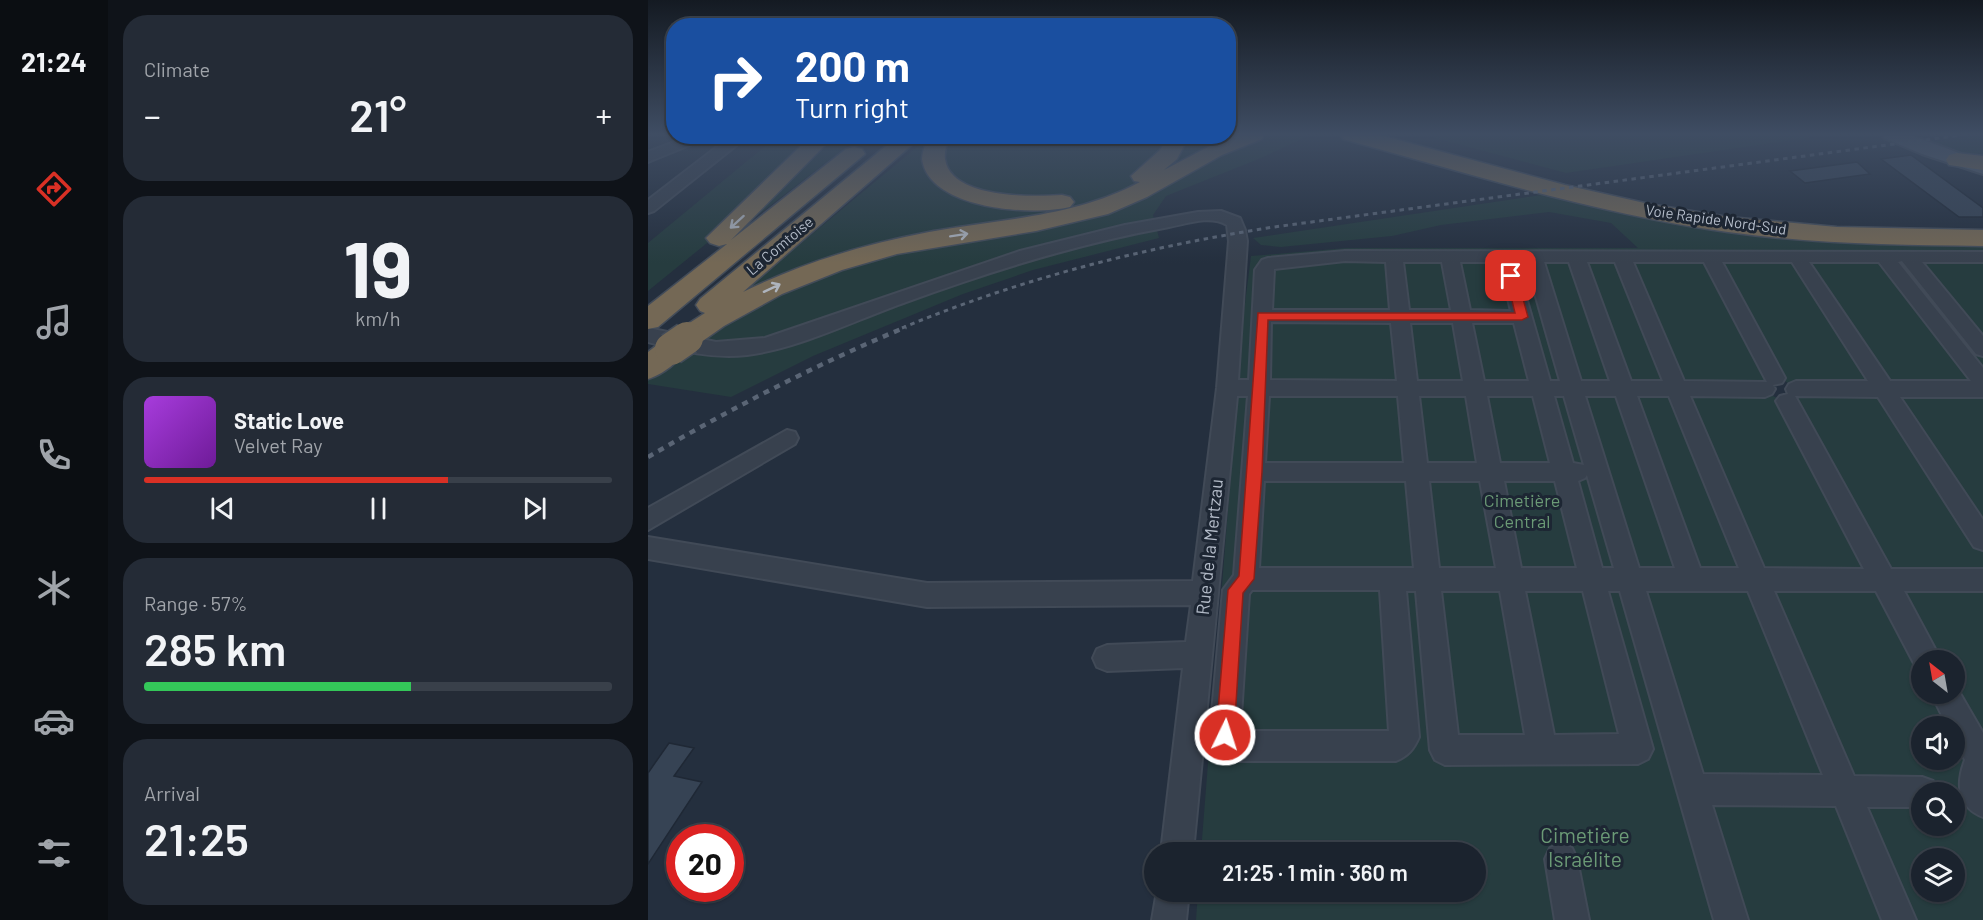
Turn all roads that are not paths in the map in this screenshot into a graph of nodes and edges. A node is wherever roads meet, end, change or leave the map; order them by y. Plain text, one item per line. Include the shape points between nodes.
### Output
1 (689, 177) edge
2 (783, 177) edge
3 (834, 177) edge
4 (862, 177) edge
5 (944, 177) edge
6 (1137, 177) edge
7 (1169, 177) edge
8 (1509, 177) edge
9 (1546, 177) edge
10 (648, 187) edge
11 (654, 204) edge
12 (1983, 227) edge
13 (1983, 238) edge
14 (1394, 256) junction
15 (1450, 256) junction
16 (1506, 256) junction
17 (1533, 256) junction
18 (1576, 256) junction
19 (1621, 256) junction
20 (1710, 257) junction
21 (1797, 257) junction
22 (1884, 257) junction
23 (1908, 257) junction
24 (1983, 257) edge
25 (648, 299) edge
26 (1262, 316) junction
27 (1400, 316) junction
28 (1461, 316) junction
29 (1522, 317) junction
30 (660, 343) edge
31 (1983, 348) edge
32 (1983, 382) edge
33 (1770, 383) junction
34 (1227, 388) junction
35 (1259, 388) junction
36 (1407, 388) junction
37 (1475, 388) junction
38 (1541, 388) junction
39 (1572, 388) junction
40 (1623, 388) junction
41 (1676, 388) junction
42 (1884, 389) junction
43 (1983, 389) edge
44 (1792, 395) junction
45 (787, 438) dead end
46 (1255, 472) junction
47 (1416, 472) junction
48 (1490, 472) junction
49 (1563, 472) junction
50 (1597, 472) junction
51 (648, 520) edge
52 (1983, 540) edge
53 (648, 548) edge
54 (1246, 579) junction
55 (1392, 579) junction
56 (1427, 579) junction
57 (1510, 579) junction
58 (1592, 580) junction
59 (1629, 580) junction
60 (1692, 580) junction
61 (1756, 580) junction
62 (1884, 580) junction
63 (1983, 580) edge
64 (1204, 593) junction
65 (1922, 650) edge
66 (1198, 654) junction
67 (1107, 658) dead end
68 (1951, 704) edge
69 (1542, 749) junction
70 (1983, 763) edge
71 (1692, 789) junction
72 (1846, 791) junction
73 (1911, 792) edge
74 (1178, 842) edge
75 (1561, 859) dead end
76 (1171, 902) edge
77 (1169, 920) edge
78 (1572, 920) edge
79 (1731, 920) edge
80 (1899, 920) edge

1 - 11 street
2 -> 25 highway
3 - 30 highway, La Comtoise
4 - 30 highway, La Comtoise
5 - 6 highway via 950,185 981,198 1033,204 1081,199
30 -> 7 highway via 829,264 896,246 1102,208
8 - 13 highway, Voie Rapide Nord-Sud via 1578,196 1694,219 1785,231
9 - 12 highway, Voie Rapide Nord-Sud via 1703,211 1788,221
10 - 11 street
14 - 15 street
14 - 26 street via 1345,256 1268,264 1264,270
14 - 27 street
15 - 16 street
15 - 28 street
16 - 17 street
16 - 29 street
17 - 18 street
17 - 39 street
18 - 19 street
18 - 40 street
19 - 20 street
19 - 41 street
20 - 21 street
20 - 33 street
21 - 22 street
21 - 42 street
22 - 23 street
22 - 32 street
23 - 24 street
23 - 31 street
26 - 27 street
26 - 35 street
27 - 28 street
27 - 36 street
28 - 29 street
28 - 37 street
29 - 38 street
30 - 34 street, Rue de la Mertzau via 704,350 755,348 1022,255 1162,223 1226,217 1236,225 1238,241
33 - 41 street
33 - 44 street via 1770,395
34 - 35 street
34 - 64 street, Rue de la Mertzau
35 - 36 street
35 - 46 street
36 - 37 street
36 - 47 street
37 - 38 street
37 - 48 street
38 - 39 street
38 - 49 street
39 - 40 street
39 - 50 street
40 - 41 street
40 - 60 street
41 - 61 street
42 - 43 street
42 - 44 street
42 - 52 street
44 - 62 street
45 - 51 street
46 - 47 street
46 - 54 street
47 - 48 street
47 - 56 street
48 - 49 street
48 - 57 street
49 - 50 street
49 - 58 street
50 - 59 street
53 - 64 street via 927,595
54 - 55 street
54 - 55 street via 1236,590 1225,735 1230,746 1396,746 1404,737
55 - 56 street
56 - 57 street
56 - 69 street via 1445,750
57 - 58 street
57 - 69 street
58 - 59 street
58 - 69 street via 1638,750
59 - 60 street
59 - 71 street
60 - 61 street
61 - 62 street
61 - 72 street
62 - 63 street
62 - 65 street
64 - 66 street, Rue de la Mertzau
66 - 67 street
66 - 74 street, Rue de la Mertzau
68 - 70 street
71 - 72 street
71 - 79 street
72 - 73 street
72 - 80 street
75 - 78 street
76 - 77 street

